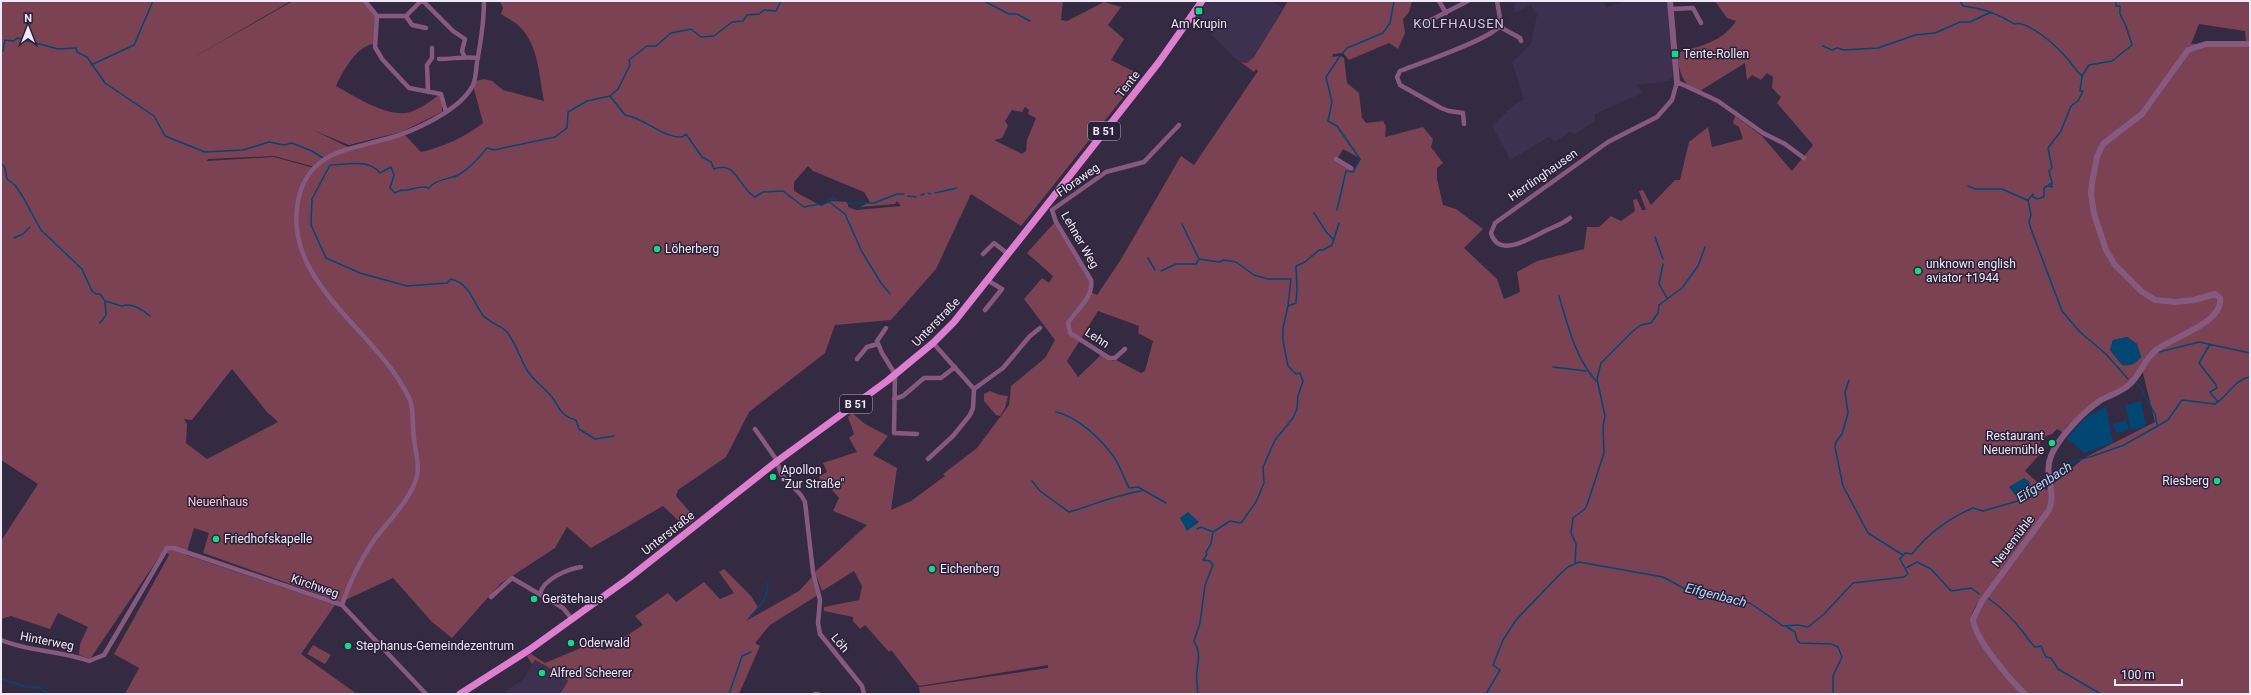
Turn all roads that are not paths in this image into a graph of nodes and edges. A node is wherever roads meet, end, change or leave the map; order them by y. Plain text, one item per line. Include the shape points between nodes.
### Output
1 (366, 1) edge
2 (422, 1) edge
3 (484, 1) edge
4 (1439, 1) edge
5 (1468, 1) edge
6 (1497, 1) edge
7 (1670, 1) edge
8 (1200, 2) edge
9 (1671, 9) junction
10 (1446, 13) junction
11 (377, 16) junction
12 (406, 16) junction
13 (1701, 23) dead end
14 (1421, 25) dead end
15 (1500, 27) junction
16 (426, 28) dead end
17 (1521, 41) dead end
18 (2250, 44) edge
19 (432, 48) dead end
20 (464, 56) junction
21 (478, 58) junction
22 (439, 59) dead end
23 (1677, 82) junction
24 (428, 92) junction
25 (446, 112) junction
26 (1464, 124) dead end
27 (1178, 125) dead end
28 (1804, 158) dead end
29 (1336, 159) dead end
30 (1351, 168) dead end
31 (1068, 178) joint
32 (1049, 208) junction
33 (1570, 218) dead end
34 (983, 254) dead end
35 (1008, 254) junction
36 (987, 280) junction
37 (1091, 280) joint
38 (985, 310) dead end
39 (886, 328) dead end
40 (1040, 328) dead end
41 (933, 343) junction
42 (878, 344) junction
43 (1125, 349) dead end
44 (857, 359) dead end
45 (955, 367) junction
46 (895, 374) junction
47 (974, 389) junction
48 (894, 399) junction
49 (755, 429) dead end
50 (917, 434) dead end
51 (928, 459) dead end
52 (776, 462) junction
53 (581, 567) dead end
54 (540, 594) junction
55 (491, 597) dead end
56 (342, 605) junction
57 (572, 619) junction
58 (1, 640) edge
59 (89, 662) joint
60 (426, 694) edge
61 (460, 694) edge
62 (815, 694) edge
63 (818, 694) edge
64 (864, 694) edge
65 (2025, 694) edge

1 - 11 street
2 - 12 street
2 - 20 street via 453,31 463,36
3 - 21 street
4 - 10 street
5 - 10 street
6 - 15 street
7 - 9 street, Herrlinghausen
8 - 31 main road, Tente / B 51 via 1159,62
9 - 13 street via 1691,7
9 - 23 street, Herrlinghausen
10 - 14 street
11 - 12 street
11 - 24 street via 374,45 379,55 406,86 412,90
12 - 16 street via 412,25
15 - 17 street
15 - 26 street via 1494,33 1467,45 1400,71 1397,77 1400,85 1441,108 1463,113
18 - 65 street, Neuemühle via 2199,45 2184,53 2142,114 2109,138 2101,148 2093,176 2092,200 2109,256 2118,268 2145,295 2155,300 2175,302 2215,294 2220,298 2221,304 2213,317 2156,350 2134,380 2124,388 2091,407 2066,433 2051,456 2049,479 2052,500 2046,516 1986,595 1973,617 1976,628 1997,662
19 - 24 street via 432,58 427,65
20 - 21 street
20 - 22 street via 451,60
21 - 25 street via 475,81 463,99
23 - 28 street via 1718,101
23 - 33 street, Herrlinghausen via 1672,100 1659,115 1608,142 1495,223 1491,232 1493,238 1500,243 1513,245
24 - 25 street via 441,94
25 - 56 street via 403,133 349,147 332,155 314,168 307,177 298,200 298,242 310,271 369,340 400,382 411,402 418,475 407,496 352,575
27 - 32 street, Floraweg via 1144,162 1106,172
29 - 30 street
31 - 32 main road, Unterstraße / B 51
32 - 35 main road, Unterstraße / B 51
32 - 37 street, Lehner Weg
34 - 35 street via 994,243
35 - 36 main road, Unterstraße / B 51
36 - 38 street via 1002,289
36 - 41 main road, Unterstraße / B 51 via 954,322
37 - 43 street, Lehn via 1089,297 1068,323 1070,333 1109,358 1115,358
39 - 42 street via 878,337
40 - 47 street via 1003,368
41 - 45 street
41 - 46 main road, Unterstraße / B 51
42 - 44 street via 867,347
42 - 46 street
45 - 47 street
45 - 48 street via 941,378 924,378 903,396
46 - 48 street
46 - 52 main road, Unterstraße / B 51
47 - 51 street via 970,415 954,436
48 - 50 street via 894,433
49 - 52 street
52 - 57 main road, Unterstraße / B 51 via 629,578
52 - 64 street, Löh via 781,474 805,502 813,572 820,600 820,634 855,677
53 - 54 street via 563,572 545,585
54 - 55 street via 512,578
54 - 57 street via 563,608
56 - 59 street, Kirchweg via 202,557 167,548 104,655
56 - 60 street, Kirchweg
57 - 61 main road, B 51
58 - 59 street, Hinterweg via 14,646 64,653
62 - 63 street

